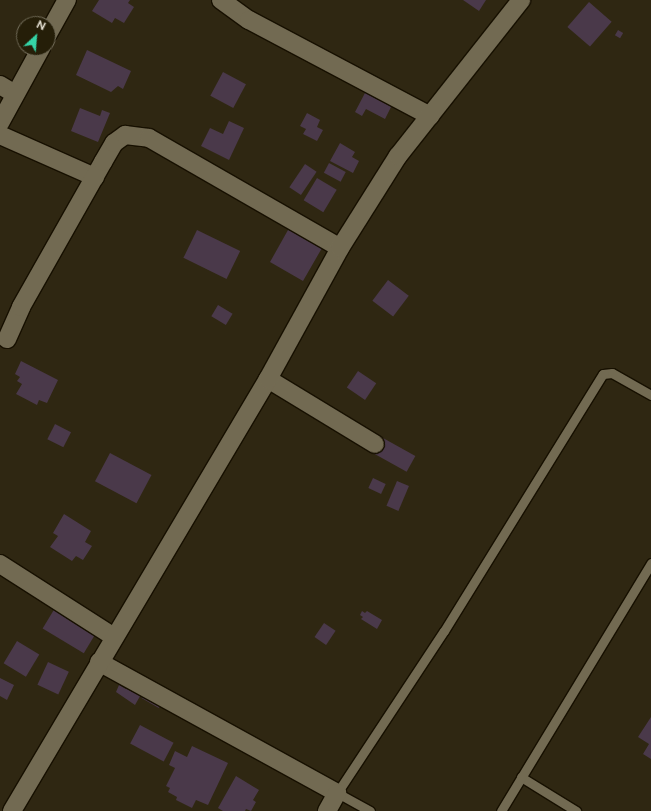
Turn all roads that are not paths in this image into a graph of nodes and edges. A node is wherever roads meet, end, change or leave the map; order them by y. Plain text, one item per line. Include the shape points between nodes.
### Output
1 (67, 0) edge
2 (221, 0) edge
3 (521, 0) edge
4 (56, 20) edge
5 (36, 56) edge
6 (0, 85) edge
7 (15, 94) junction
8 (430, 116) junction
9 (0, 123) edge
10 (0, 135) edge
11 (95, 177) junction
12 (340, 248) junction
13 (7, 339) dead end
14 (268, 379) junction
15 (651, 395) edge
16 (375, 444) dead end
17 (651, 563) edge
18 (0, 564) edge
19 (647, 579) edge
20 (114, 637) junction
21 (99, 662) junction
22 (522, 777) junction
23 (337, 793) junction
24 (12, 811) edge
25 (327, 811) edge
26 (370, 811) edge
27 (501, 811) edge
28 (576, 811) edge

1 - 4 street
2 - 8 street via 249,20
3 - 8 street
5 - 7 street
6 - 7 street
7 - 9 street
8 - 12 street via 398,156
10 - 11 street
11 - 12 street via 114,143 125,135 149,138
11 - 13 street via 21,307
12 - 14 street
14 - 16 street
14 - 20 street
15 - 23 lane via 612,373 603,374 444,631
17 - 19 lane
18 - 20 street
19 - 22 lane
20 - 21 street
21 - 23 street
21 - 24 street
22 - 27 lane
22 - 28 lane
23 - 25 street
23 - 26 lane

